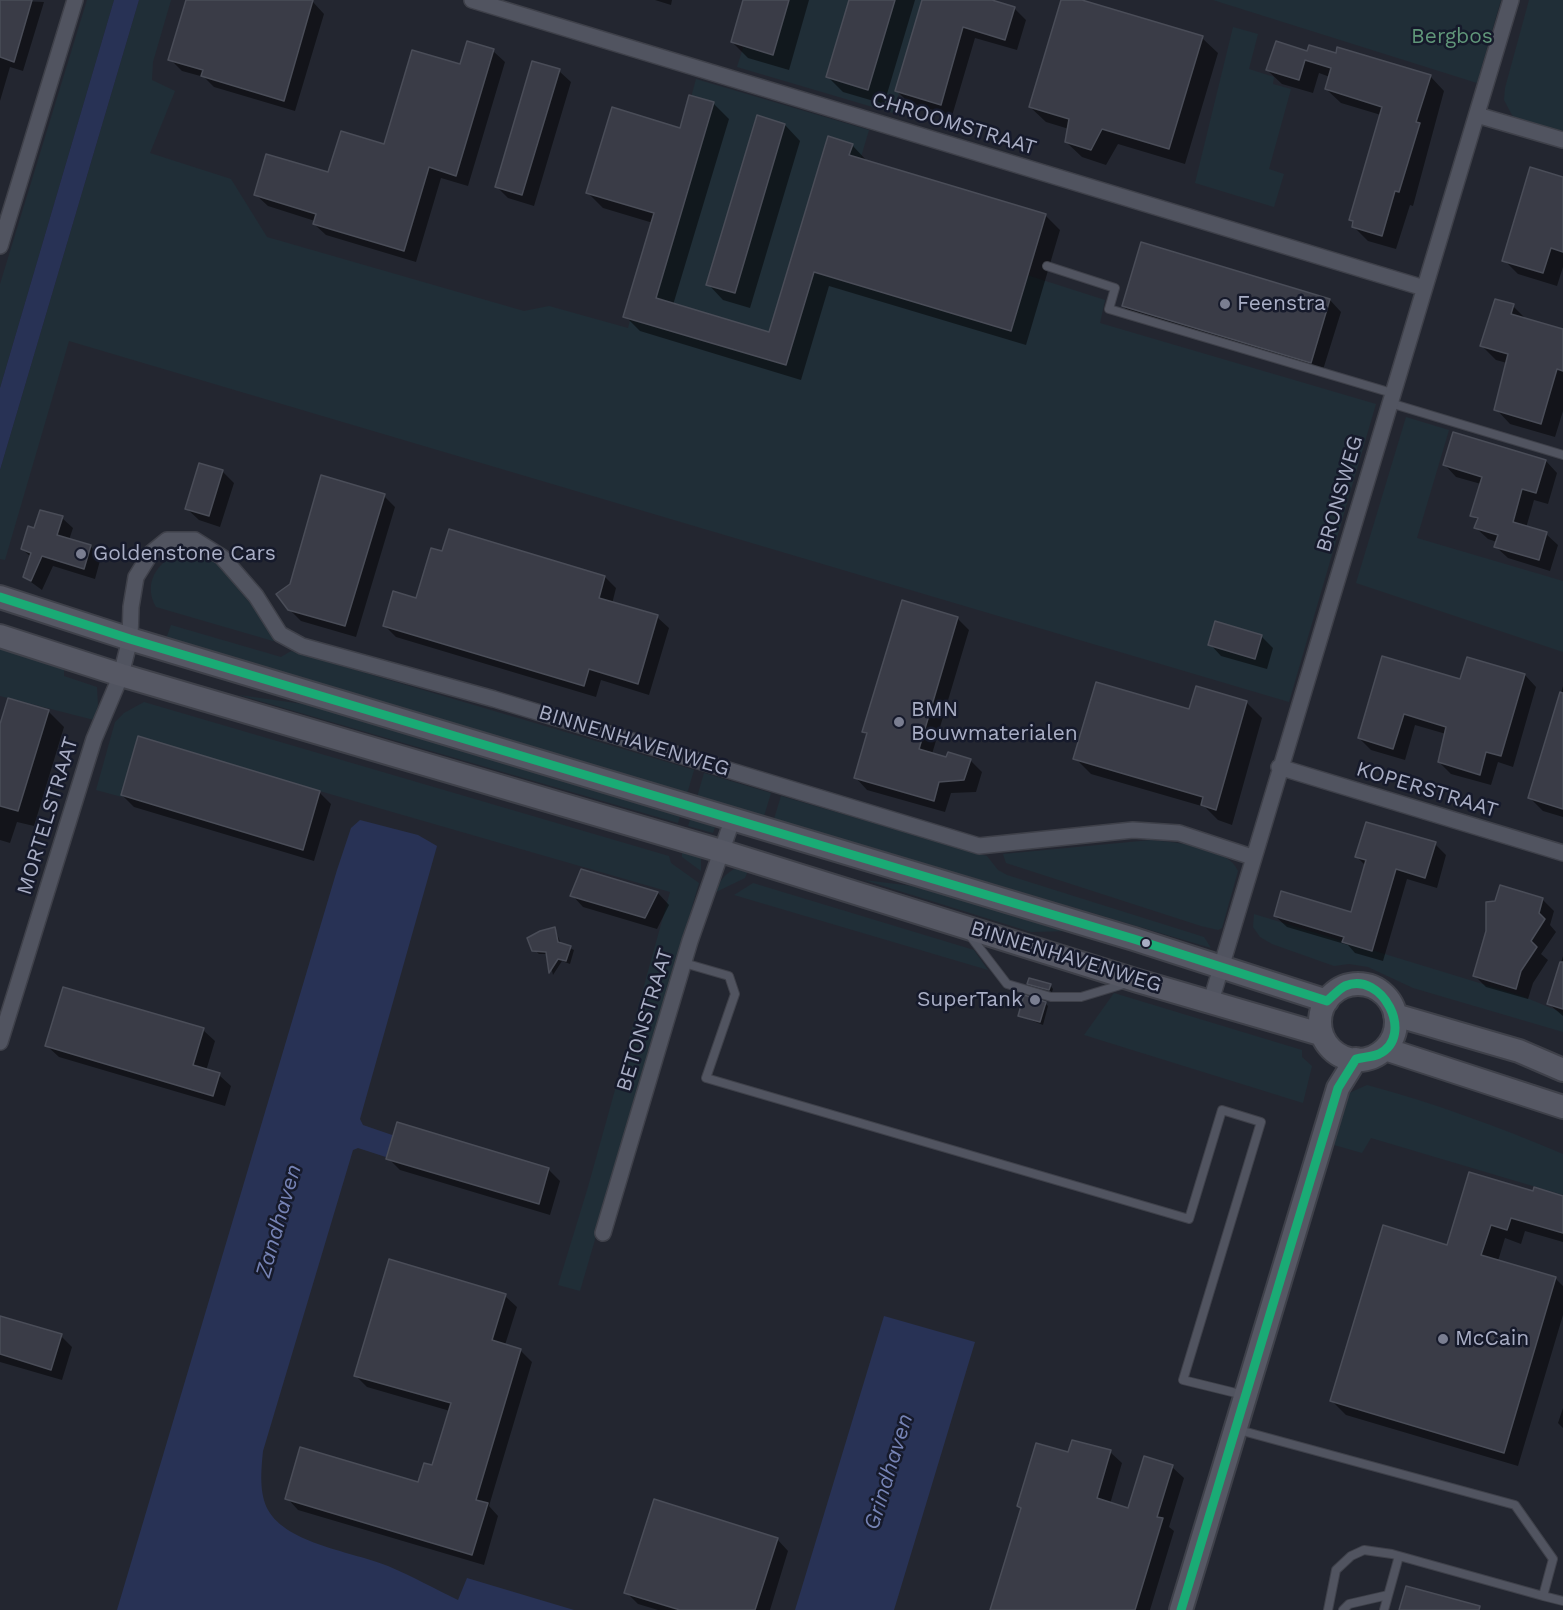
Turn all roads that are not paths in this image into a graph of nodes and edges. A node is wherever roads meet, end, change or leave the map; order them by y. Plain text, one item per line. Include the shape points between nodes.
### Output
1 (75, 0) edge
2 (472, 0) edge
3 (1511, 0) edge
4 (1477, 115) junction
5 (1563, 140) edge
6 (0, 246) edge
7 (1047, 267) dead end
8 (1424, 288) junction
9 (1390, 398) junction
10 (1563, 455) edge
11 (0, 597) edge
12 (0, 636) edge
13 (130, 639) junction
14 (121, 675) junction
15 (1280, 767) junction
16 (732, 820) junction
17 (721, 851) junction
18 (1563, 853) edge
19 (1252, 857) junction
20 (960, 924) junction
21 (684, 963) junction
22 (1221, 966) junction
23 (1138, 981) junction
24 (1210, 1001) junction
25 (1327, 1001) junction
26 (1395, 1015) junction
27 (0, 1042) edge
28 (1327, 1042) junction
29 (1385, 1049) junction
30 (1356, 1059) junction
31 (1563, 1070) edge
32 (1338, 1089) junction
33 (1563, 1107) edge
34 (603, 1233) dead end
35 (1245, 1395) junction
36 (1234, 1429) junction
37 (1399, 1556) junction
38 (1388, 1595) junction
39 (1544, 1596) junction
40 (1563, 1601) edge
41 (1181, 1610) edge
42 (1328, 1610) edge
43 (1343, 1610) edge
44 (1384, 1610) edge

1 - 6 street
2 - 8 street, CHROOMSTRAAT
3 - 4 street, BRONSWEG
4 - 5 street
4 - 8 street, BRONSWEG
7 - 9 lane via 1115,288 1109,309
8 - 9 street, BRONSWEG
9 - 10 lane
9 - 15 street, BRONSWEG
11 - 13 main road, BINNENHAVENWEG
12 - 14 main road, BINNENHAVENWEG
13 - 14 street, BINNENHAVENWEG
13 - 16 main road, BINNENHAVENWEG
13 - 19 street, BINNENHAVENWEG via 136,577 151,553 167,540 195,540 222,557 256,596 280,634 302,646 494,699 979,846 1133,830 1179,833
14 - 17 main road, BINNENHAVENWEG
14 - 27 street, MORTELSTRAAT via 94,739
15 - 18 street, KOPERSTRAAT
15 - 19 street, BRONSWEG
16 - 17 street, BETONSTRAAT
16 - 22 main road, BINNENHAVENWEG
17 - 20 main road, BINNENHAVENWEG
17 - 21 street, BETONSTRAAT
19 - 22 street, BRONSWEG
20 - 23 main road, BINNENHAVENWEG
20 - 23 lane via 1007,984 1051,997 1081,997
21 - 34 street, BETONSTRAAT
21 - 35 lane via 729,976 735,994 706,1078 1189,1219 1222,1110 1261,1122 1183,1380
22 - 24 street, BRONSWEG
22 - 25 main road, BINNENHAVENWEG
23 - 24 main road, BINNENHAVENWEG
24 - 28 main road, BINNENHAVENWEG
25 - 26 main road via 1347,985 1367,986 1390,1002
25 - 28 main road via 1321,1014
26 - 29 main road via 1394,1033
26 - 31 main road via 1520,1051
28 - 30 main road
28 - 32 main road
29 - 30 main road via 1371,1058
29 - 33 main road
30 - 32 main road
32 - 35 main road
35 - 36 main road
36 - 39 lane via 1515,1505 1553,1559
36 - 41 main road
37 - 38 lane
37 - 39 lane
37 - 42 lane via 1364,1551 1351,1556 1336,1570
38 - 43 lane via 1349,1604
38 - 44 lane
39 - 40 lane

